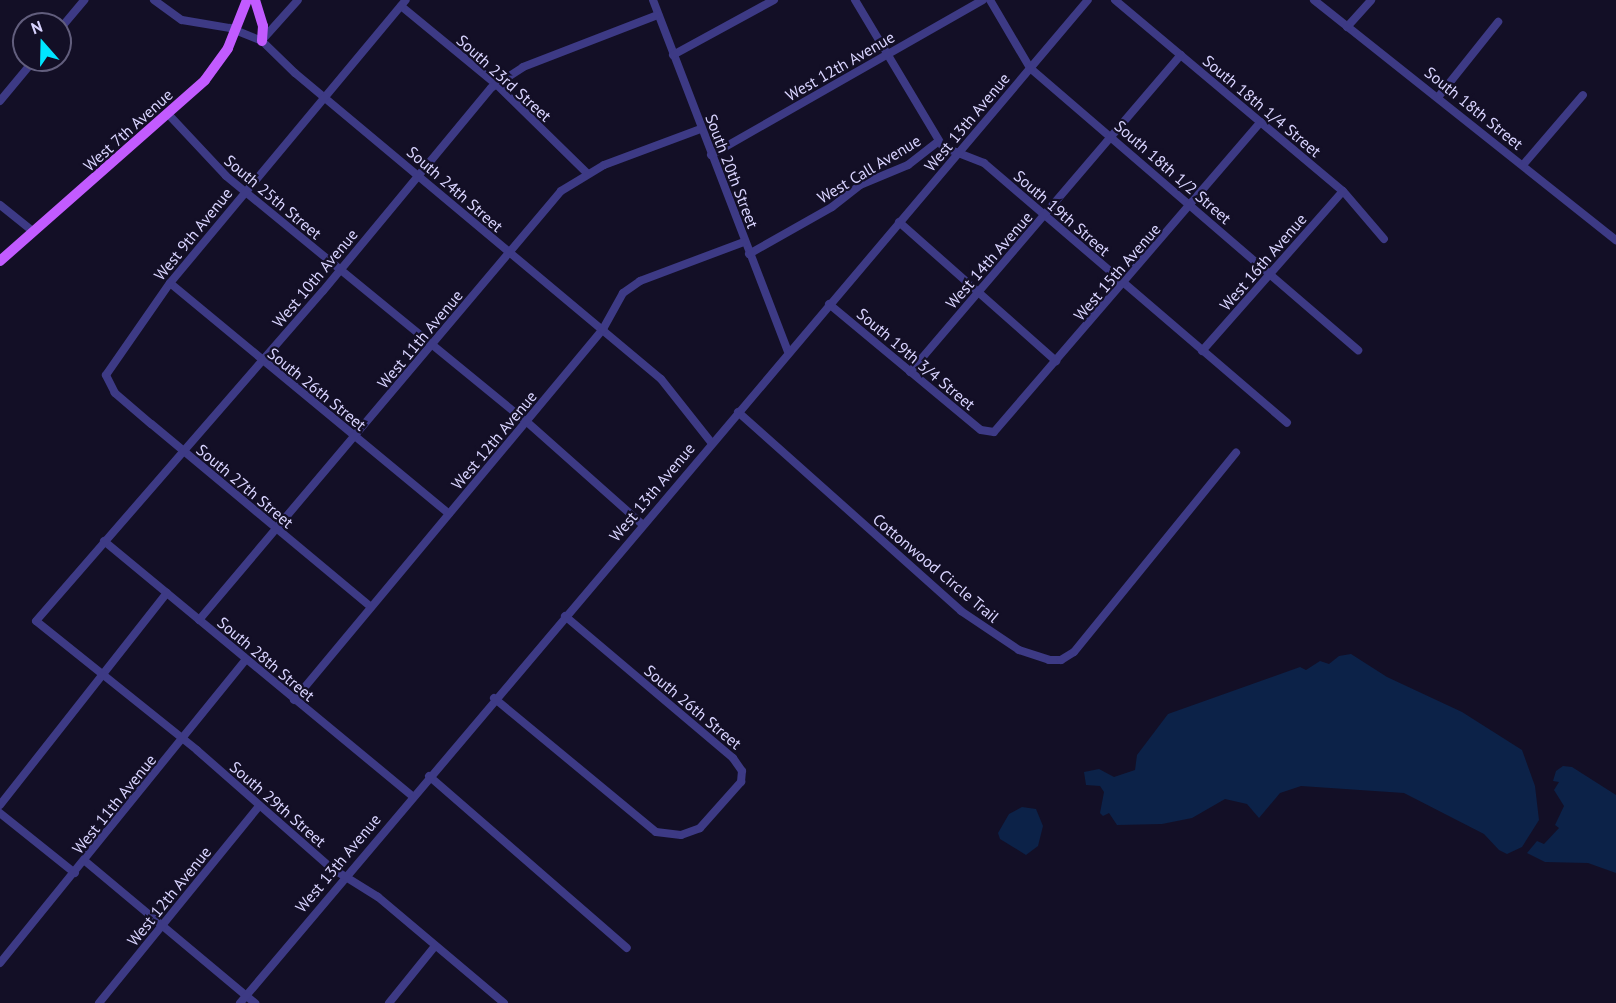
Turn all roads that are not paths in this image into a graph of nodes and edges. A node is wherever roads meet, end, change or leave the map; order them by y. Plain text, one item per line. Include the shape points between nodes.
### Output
1 (84, 0) edge
2 (154, 0) edge
3 (247, 0) edge
4 (255, 0) edge
5 (298, 0) edge
6 (653, 0) edge
7 (774, 0) edge
8 (855, 0) edge
9 (983, 0) edge
10 (990, 0) edge
11 (1088, 0) edge
12 (1115, 0) edge
13 (1314, 0) edge
14 (1371, 0) edge
15 (403, 3) edge
16 (72, 14) edge
17 (658, 15) junction
18 (1498, 22) dead end
19 (1347, 27) junction
20 (235, 30) junction
21 (262, 40) junction
22 (888, 54) junction
23 (673, 55) junction
24 (1181, 55) junction
25 (1030, 68) junction
26 (24, 72) edge
27 (496, 84) junction
28 (1583, 95) dead end
29 (1439, 96) junction
30 (324, 98) junction
31 (0, 100) edge
32 (169, 115) junction
33 (1261, 123) junction
34 (701, 129) junction
35 (1112, 138) junction
36 (939, 141) junction
37 (959, 153) junction
38 (711, 155) junction
39 (1523, 165) junction
40 (586, 173) junction
41 (418, 175) junction
42 (245, 191) junction
43 (1343, 191) junction
44 (0, 205) edge
45 (1192, 205) junction
46 (1045, 216) junction
47 (899, 222) junction
48 (34, 232) junction
49 (1614, 235) edge
50 (1384, 239) dead end
51 (744, 242) junction
52 (509, 254) junction
53 (749, 254) junction
54 (0, 261) edge
55 (340, 270) junction
56 (1270, 274) junction
57 (170, 283) junction
58 (1125, 284) junction
59 (978, 293) junction
60 (829, 304) junction
61 (603, 329) junction
62 (433, 345) junction
63 (1358, 350) dead end
64 (788, 351) junction
65 (1202, 351) junction
66 (262, 361) junction
67 (1056, 361) junction
68 (910, 372) junction
69 (107, 381) joint
70 (738, 412) junction
71 (527, 422) junction
72 (1287, 423) dead end
73 (988, 432) joint
74 (356, 437) junction
75 (711, 442) junction
76 (182, 451) junction
77 (1236, 453) dead end
78 (449, 514) junction
79 (642, 524) junction
80 (277, 530) junction
81 (104, 541) junction
82 (167, 593) junction
83 (371, 608) junction
84 (565, 615) junction
85 (198, 620) junction
86 (36, 621) joint
87 (245, 660) junction
88 (104, 675) junction
89 (495, 698) junction
90 (294, 700) junction
91 (184, 740) junction
92 (429, 776) junction
93 (412, 796) junction
94 (0, 805) edge
95 (259, 806) junction
96 (0, 813) edge
97 (85, 861) junction
98 (75, 873) junction
99 (346, 875) junction
100 (162, 927) junction
101 (435, 946) junction
102 (627, 948) dead end
103 (0, 963) edge
104 (246, 996) junction
105 (99, 1003) edge
106 (240, 1003) edge
107 (255, 1003) edge
108 (389, 1003) edge
109 (504, 1003) edge

1 - 16 street
2 - 20 street, South 24th Street via 187,22
3 - 20 main road, West 7th Avenue
4 - 21 main road via 263,26
5 - 21 street
6 - 17 street, South 20th Street
7 - 23 street
8 - 22 street, South 19th Street
9 - 22 street, West 12th Avenue
10 - 25 street, South 18th 1/2 Street
11 - 25 street, West 13th Avenue
12 - 24 street, South 18th 1/4 Street
13 - 19 street, South 18th Street
14 - 19 street
15 - 27 street, South 23rd Street
15 - 30 street, West 9th Avenue
17 - 23 street, South 20th Street
17 - 27 street, West 10th Avenue via 523,68
18 - 29 street
19 - 29 street, South 18th Street
20 - 21 street, South 24th Street
20 - 32 main road, West 7th Avenue via 209,75
21 - 30 street, South 24th Street
22 - 36 street, South 19th Street
22 - 38 street, West 12th Avenue
23 - 34 street, South 20th Street
24 - 33 street, South 18th 1/4 Street
24 - 35 street, West 14th Avenue
25 - 35 street, South 18th 1/2 Street
25 - 37 street, West 13th Avenue
26 - 31 street
27 - 40 street, South 23rd Street
27 - 41 street, West 10th Avenue
28 - 39 street
29 - 39 street, South 18th Street
30 - 41 street, South 24th Street
30 - 42 street, West 9th Avenue
32 - 42 street, South 25th Street via 204,156
32 - 48 main road, West 7th Avenue
33 - 43 street, South 18th 1/4 Street
33 - 45 street, West 15th Avenue
34 - 38 street, South 20th Street
34 - 40 street, West 11th Avenue
35 - 45 street, South 18th 1/2 Street
35 - 46 street, West 14th Avenue
36 - 37 street, South 19th Street
36 - 53 street, West Call Avenue via 908,165 867,182 832,207
37 - 46 street, South 19th Street via 984,163
37 - 47 street, West 13th Avenue
38 - 51 street, South 20th Street
39 - 49 street, South 18th Street
40 - 52 street, West 11th Avenue via 561,191
41 - 52 street, South 24th Street
41 - 55 street, West 10th Avenue
42 - 55 street, South 25th Street
42 - 57 street, West 9th Avenue
43 - 50 street, South 18th 1/4 Street
43 - 56 street, West 16th Avenue
44 - 48 street
45 - 56 street, South 18th 1/2 Street
45 - 58 street, West 15th Avenue
46 - 58 street, South 19th Street
46 - 59 street, West 14th Avenue
47 - 59 street
47 - 60 street, West 13th Avenue
48 - 54 main road, West 7th Avenue
51 - 53 street, South 20th Street
51 - 61 street, West 12th Avenue via 631,285
52 - 61 street, South 24th Street
52 - 62 street, West 11th Avenue
53 - 64 street, South 20th Street
55 - 62 street, South 25th Street
55 - 66 street, West 10th Avenue
56 - 63 street, South 18th 1/2 Street
56 - 65 street, West 16th Avenue
57 - 66 street, South 26th Street
57 - 69 street, West 9th Avenue via 113,360
58 - 65 street, South 19th Street
58 - 67 street, West 15th Avenue
59 - 67 street
59 - 68 street, West 14th Avenue
60 - 64 street, West 13th Avenue
60 - 68 street, South 19th 3/4 Street
61 - 71 street, West 12th Avenue
61 - 75 street, South 24th Street via 674,393
62 - 71 street, South 25th Street
62 - 74 street, West 11th Avenue
64 - 70 street, West 13th Avenue
65 - 72 street, South 19th Street
66 - 74 street, South 26th Street
66 - 76 street, West 10th Avenue
67 - 73 street, West 15th Avenue via 998,430
68 - 73 street, South 19th 3/4 Street
69 - 76 street, South 27th Street via 115,393
70 - 75 street, West 13th Avenue
70 - 77 street, Cottonwood Circle Trail via 961,611 1019,650 1049,660 1061,660 1074,652
71 - 78 street, West 12th Avenue
71 - 79 street, South 25th Street
74 - 78 street, South 26th Street
74 - 80 street, West 11th Avenue
75 - 79 street, West 13th Avenue
76 - 80 street, South 27th Street
76 - 81 street, West 10th Avenue
78 - 83 street, West 12th Avenue
79 - 84 street, West 13th Avenue
80 - 83 street, South 27th Street
80 - 85 street, West 11th Avenue
81 - 82 street, South 28th Street
81 - 86 street, West 10th Avenue
82 - 85 street, South 28th Street
82 - 88 street
83 - 90 street, West 12th Avenue
84 - 89 street, West 13th Avenue
84 - 89 street, South 26th Street via 733,758 743,777 700,828 669,836 647,827
85 - 87 street, South 28th Street
86 - 88 street, South 29th Street
87 - 90 street, South 28th Street
87 - 91 street, West 11th Avenue
88 - 91 street, South 29th Street
88 - 94 street
89 - 92 street, West 13th Avenue
90 - 93 street, South 28th Street
91 - 95 street, South 29th Street
91 - 97 street, West 11th Avenue
92 - 93 street, West 13th Avenue
92 - 102 street
93 - 99 street, West 13th Avenue
95 - 99 street, South 29th Street via 330,867
95 - 100 street, West 12th Avenue
96 - 98 street
97 - 98 street, West 11th Avenue
97 - 100 street
98 - 103 street, West 11th Avenue
99 - 101 street, South 29th Street
99 - 104 street, West 13th Avenue
100 - 104 street
100 - 105 street, West 12th Avenue
101 - 108 street
101 - 109 street, South 29th Street
104 - 106 street, West 13th Avenue
104 - 107 street

